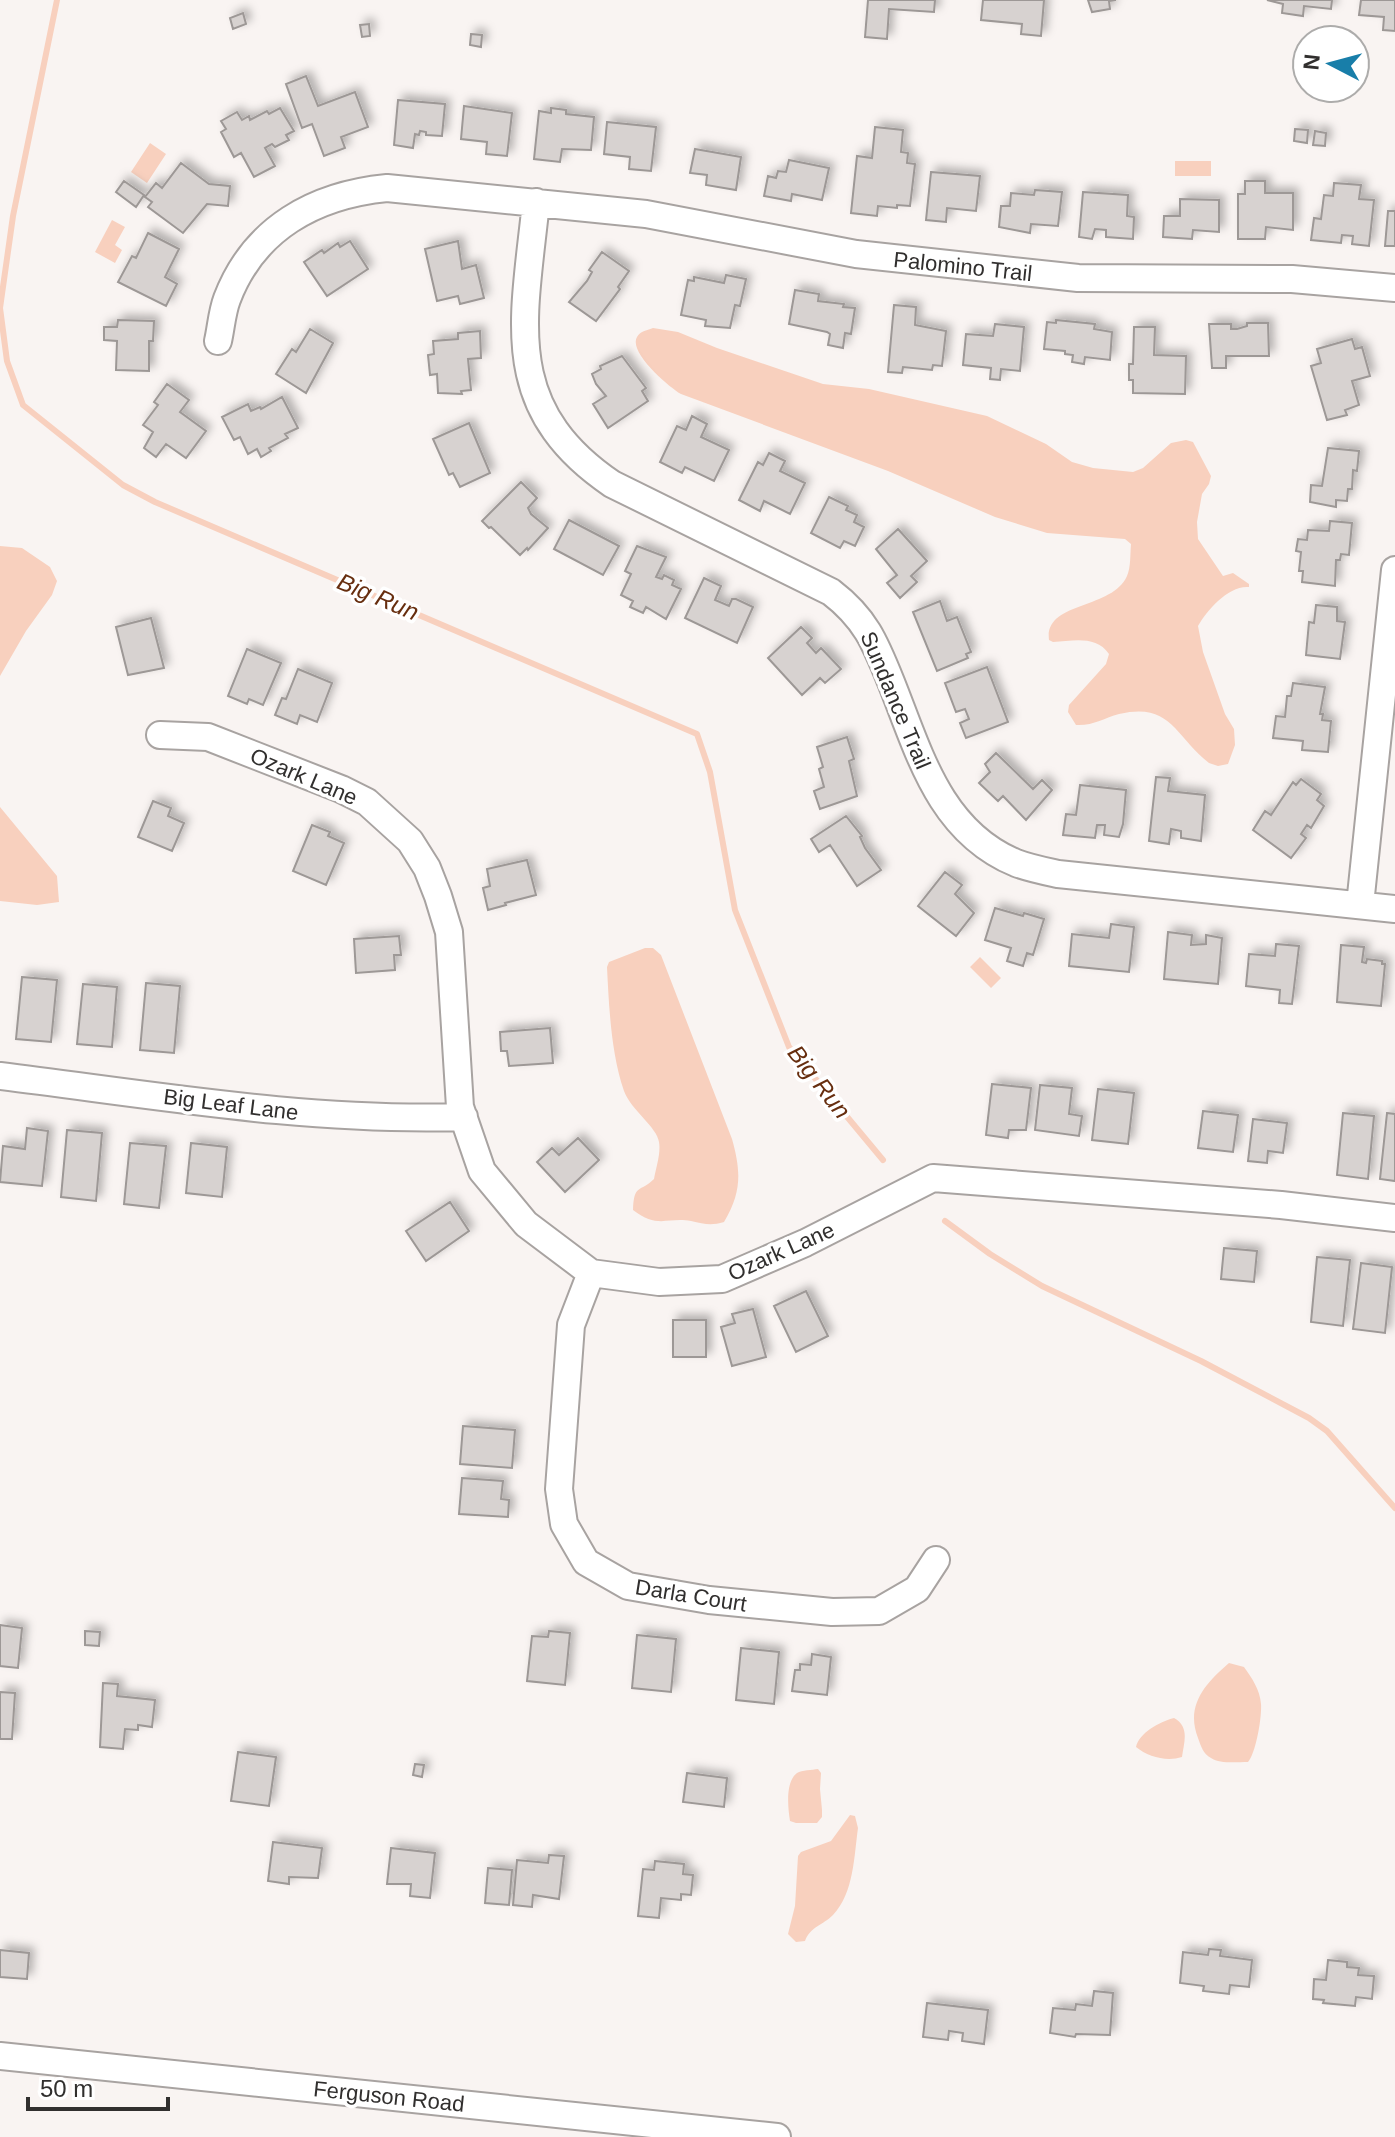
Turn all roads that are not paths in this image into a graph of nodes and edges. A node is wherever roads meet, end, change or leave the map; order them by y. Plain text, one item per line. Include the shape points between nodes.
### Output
1 (536, 202) junction
2 (1395, 288) edge
3 (218, 341) dead end
4 (1395, 570) edge
5 (160, 735) dead end
6 (1360, 905) junction
7 (1395, 909) edge
8 (0, 1076) edge
9 (464, 1117) junction
10 (1395, 1218) edge
11 (591, 1273) junction
12 (936, 1560) dead end
13 (0, 2056) edge
14 (777, 2137) edge

1 - 2 street, Palomino Trail via 646,214 856,254 1078,278 1292,279
1 - 3 street, Palomino Trail via 387,188 353,191 320,202 283,224 247,261 227,299
1 - 6 street, Sundance Trail via 524,352 550,426 583,465 612,484 831,592 853,609 873,637 933,788 978,840 1015,862 1058,874
4 - 6 street
5 - 9 street, Ozark Lane via 208,737 341,789 367,802 410,841 427,868 449,932
6 - 7 street, Sundance Trail
8 - 9 street, Big Leaf Lane via 319,1115
9 - 11 street, Ozark Lane via 482,1171 526,1224
10 - 11 street, Ozark Lane via 933,1178 722,1279 659,1282
11 - 12 street, Darla Court via 571,1325 559,1489 564,1524 586,1562 628,1586 832,1612 879,1611 917,1589
13 - 14 street, Ferguson Road

